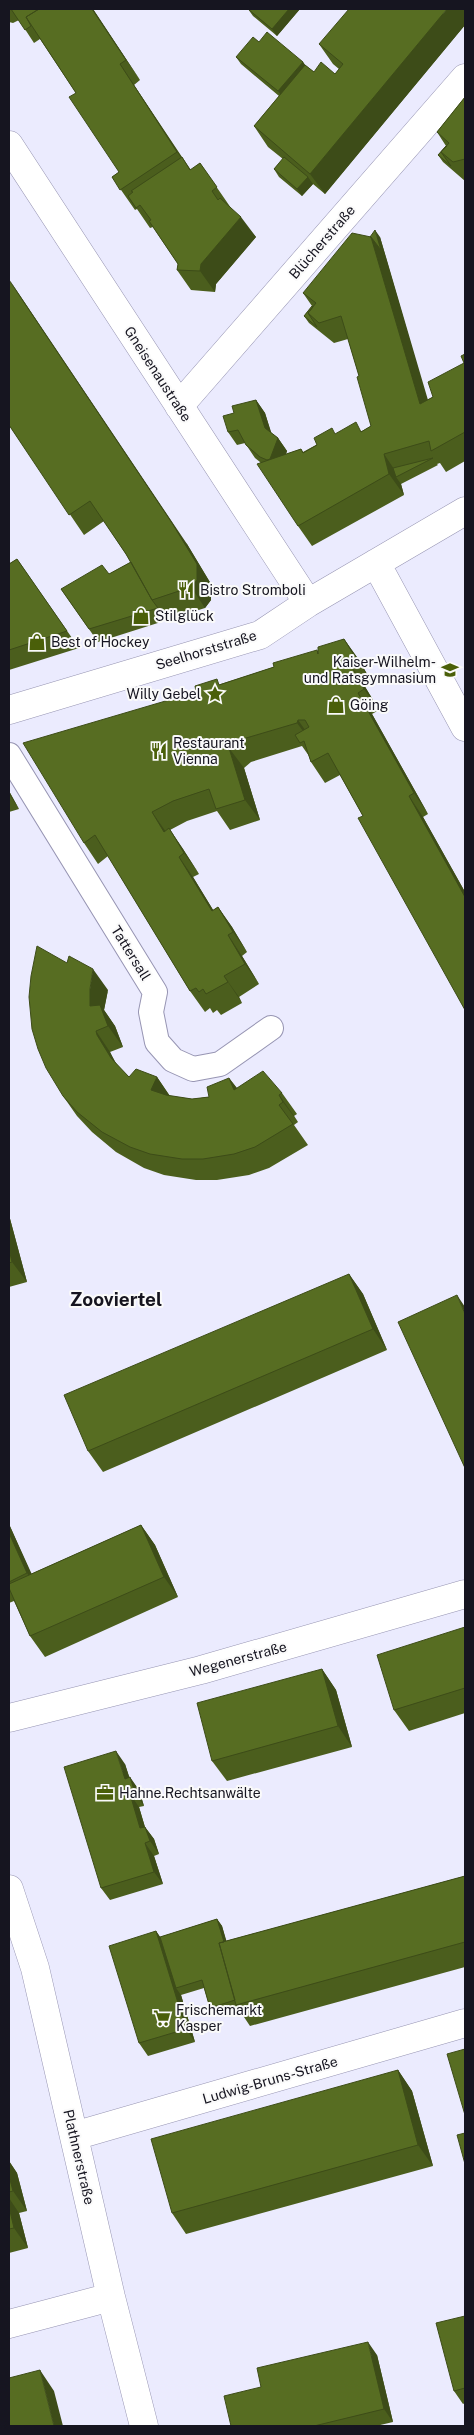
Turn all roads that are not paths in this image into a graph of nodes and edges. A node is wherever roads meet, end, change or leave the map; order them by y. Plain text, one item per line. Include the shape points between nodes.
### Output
1 (465, 78) edge
2 (9, 145) edge
3 (179, 406) junction
4 (465, 511) edge
5 (376, 563) junction
6 (308, 603) junction
7 (9, 710) edge
8 (465, 727) edge
9 (9, 755) edge
10 (271, 1028) dead end
11 (465, 1594) edge
12 (9, 1718) edge
13 (9, 1889) edge
14 (465, 2023) edge
15 (74, 2136) junction
16 (111, 2297) junction
17 (9, 2324) edge
18 (144, 2426) edge

1 - 3 street, Blücherstraße
2 - 3 street, Gneisenaustraße
3 - 6 street, Gneisenaustraße
4 - 5 street, Seelhorststraße
5 - 6 street, Seelhorststraße
5 - 8 street
6 - 7 street, Seelhorststraße via 260,634
9 - 10 street, Tattersall via 155,992 152,1012 157,1042 173,1060 193,1069 220,1064
11 - 12 street, Wegenerstraße via 201,1670
13 - 15 street, Plathnerstraße via 35,1968
14 - 15 street, Ludwig-Bruns-Straße
15 - 16 street, Plathnerstraße
16 - 17 street
16 - 18 street, Plathnerstraße

